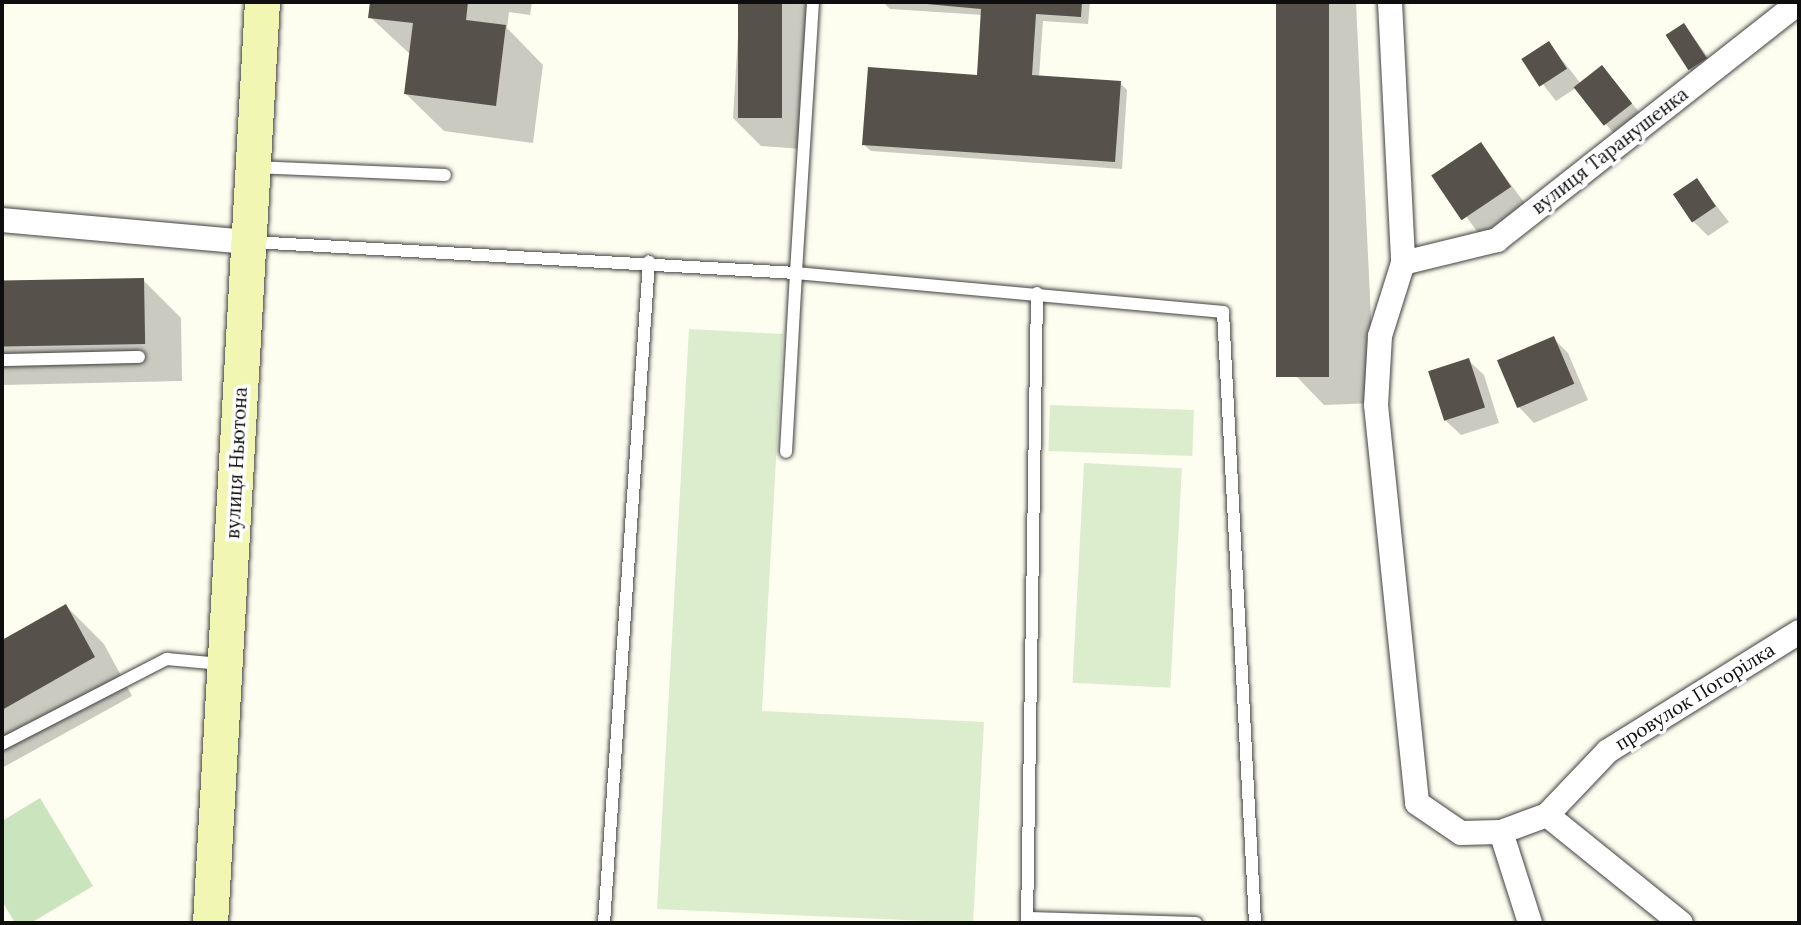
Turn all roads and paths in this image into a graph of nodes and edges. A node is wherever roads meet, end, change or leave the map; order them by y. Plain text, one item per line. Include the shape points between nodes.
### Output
1 (262, 2) edge
2 (813, 2) edge
3 (1390, 2) edge
4 (1799, 2) edge
5 (253, 167) junction
6 (445, 175) dead end
7 (2, 220) edge
8 (247, 242) junction
9 (649, 262) junction
10 (1403, 263) junction
11 (796, 272) junction
12 (1037, 293) junction
13 (139, 357) dead end
14 (2, 360) edge
15 (786, 452) dead end
16 (1799, 632) edge
17 (228, 665) junction
18 (2, 744) edge
19 (1548, 815) junction
20 (1501, 832) junction
21 (1027, 921) edge
22 (210, 923) edge
23 (604, 923) edge
24 (1196, 923) edge
25 (1255, 923) edge
26 (1530, 923) edge
27 (1681, 923) edge

1 - 5 street, вулиця Ньютона
2 - 11 lane
3 - 10 street
4 - 10 street, вулиця Таранушенка via 1497,240
5 - 6 lane
5 - 8 street, вулиця Ньютона
7 - 8 street
8 - 9 lane
8 - 17 street, вулиця Ньютона
9 - 11 lane
9 - 23 lane
10 - 20 street, провулок Погорілка via 1380,336 1376,405 1417,803 1461,833
11 - 12 lane
11 - 15 lane
12 - 21 lane
12 - 25 lane via 1223,312
13 - 14 lane
16 - 19 street, провулок Погорілка via 1608,751
17 - 18 lane via 167,659
17 - 22 street, вулиця Ньютона
19 - 20 street, провулок Погорілка
19 - 27 street
20 - 26 street
21 - 24 lane

